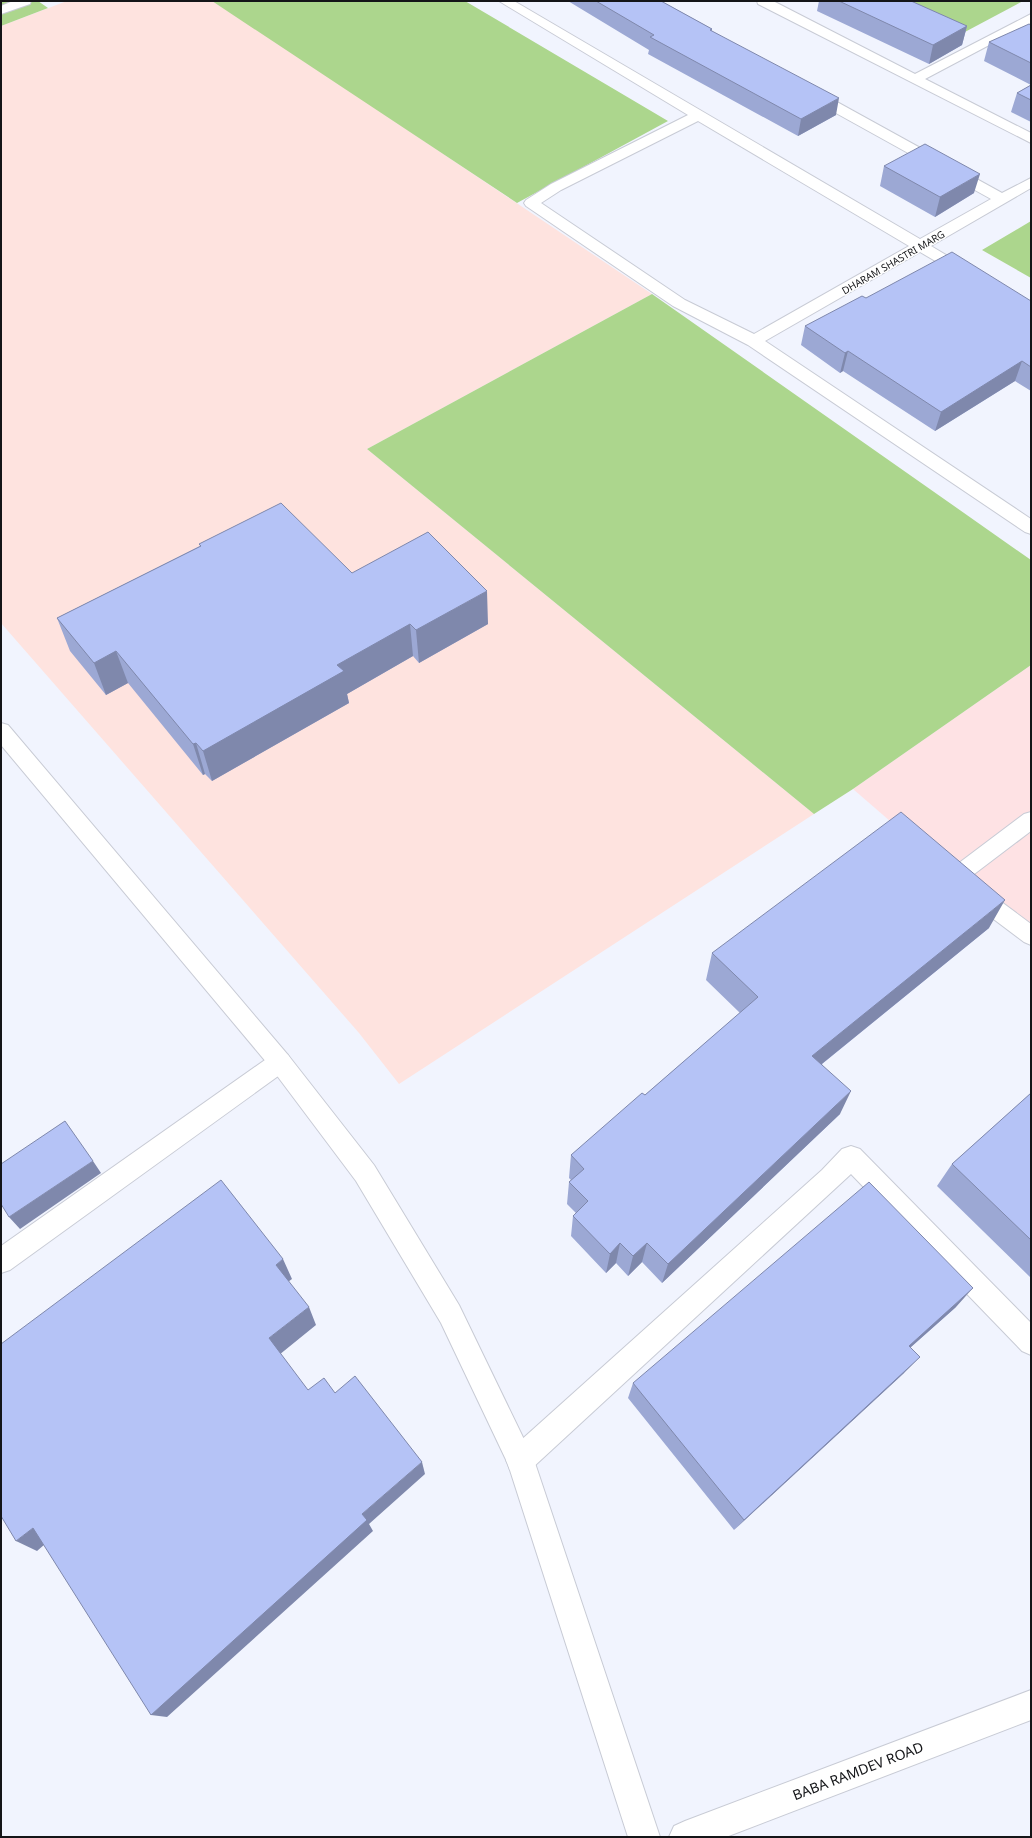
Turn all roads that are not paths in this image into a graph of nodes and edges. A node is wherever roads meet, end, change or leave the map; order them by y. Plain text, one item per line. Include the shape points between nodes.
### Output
1 (25, 1) edge
2 (505, 1) edge
3 (763, 1) edge
4 (1, 10) edge
5 (1031, 18) edge
6 (965, 40) dead end
7 (979, 46) junction
8 (916, 79) junction
9 (802, 88) edge
10 (698, 115) junction
11 (1031, 139) edge
12 (1031, 182) edge
13 (1002, 199) junction
14 (920, 246) junction
15 (979, 280) edge
16 (754, 341) junction
17 (1031, 528) edge
18 (1, 731) edge
19 (1031, 820) edge
20 (1031, 936) edge
21 (280, 1062) junction
22 (1, 1261) edge
23 (1031, 1342) edge
24 (520, 1460) junction
25 (1031, 1705) edge
26 (644, 1837) edge
27 (685, 1837) edge

1 - 4 street
2 - 10 street
3 - 8 street
5 - 7 street
6 - 7 street
7 - 8 street
8 - 11 street
9 - 13 street
10 - 14 street
10 - 16 street via 556,187 531,203 679,303
12 - 13 street, DHARAM SHASTRI MARG
13 - 14 street, DHARAM SHASTRI MARG
14 - 15 street
14 - 16 street, DHARAM SHASTRI MARG
16 - 17 street
18 - 21 street
19 - 20 lane via 954,878
21 - 22 street
21 - 24 street via 365,1173 450,1314
23 - 24 street via 851,1157
24 - 26 street
25 - 27 street, BABA RAMDEV ROAD

